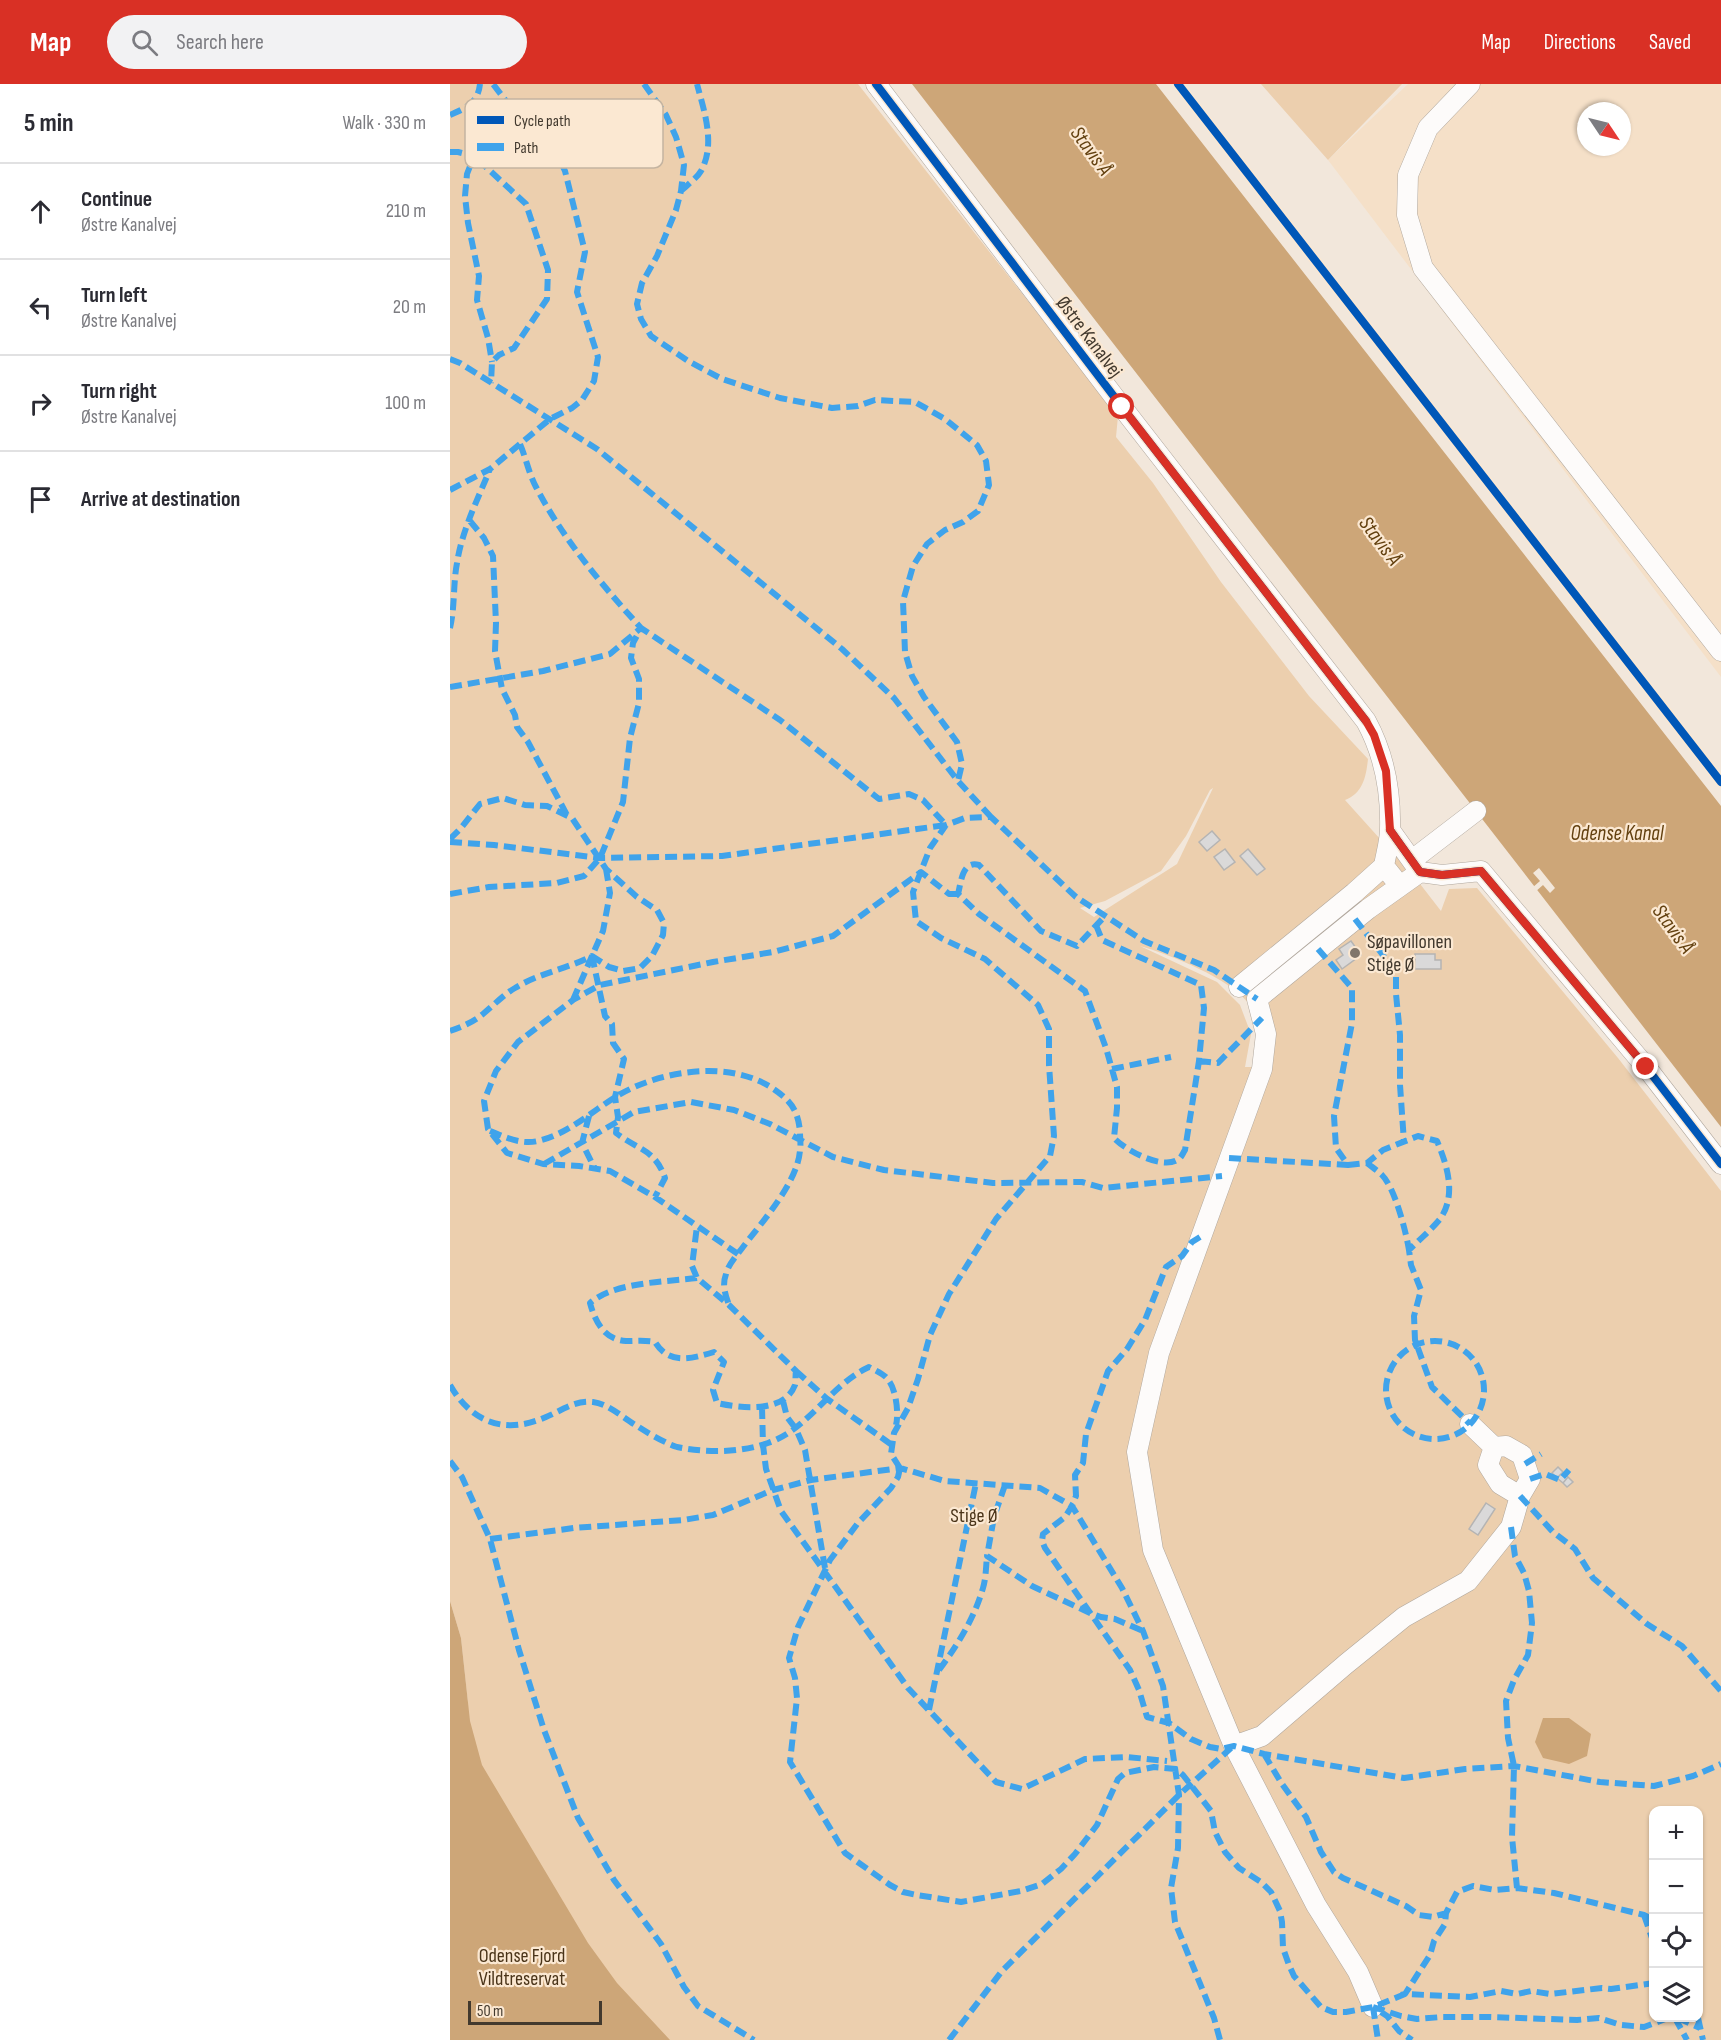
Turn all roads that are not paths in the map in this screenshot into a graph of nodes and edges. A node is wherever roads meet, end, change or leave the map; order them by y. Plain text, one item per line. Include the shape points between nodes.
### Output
1 (876, 84) edge
2 (1470, 84) edge
3 (1721, 651) edge
4 (1476, 811) dead end
5 (1390, 830) junction
6 (1384, 866) junction
7 (1416, 866) junction
8 (1400, 886) junction
9 (1239, 987) dead end
10 (1721, 1164) edge
11 (1470, 1424) dead end
12 (1494, 1447) junction
13 (1520, 1496) junction
14 (1234, 1746) junction
15 (1373, 2007) dead end

1 - 5 street, Østre Kanalvej via 1366,721 1386,771
2 - 3 street via 1428,128 1408,175 1407,215 1423,268
4 - 7 street
5 - 6 street, Østre Kanalvej
5 - 7 street
6 - 8 street
6 - 9 street
7 - 8 street
7 - 10 street via 1442,875 1481,871 1646,1067
8 - 14 street via 1257,999 1266,1034 1262,1069 1159,1353 1137,1452 1153,1550
11 - 12 street
12 - 13 street via 1488,1466 1500,1484
12 - 13 street via 1506,1446 1522,1455 1530,1479
13 - 14 street via 1511,1527 1468,1581 1404,1617 1262,1736
14 - 15 street via 1316,1905 1358,1972

